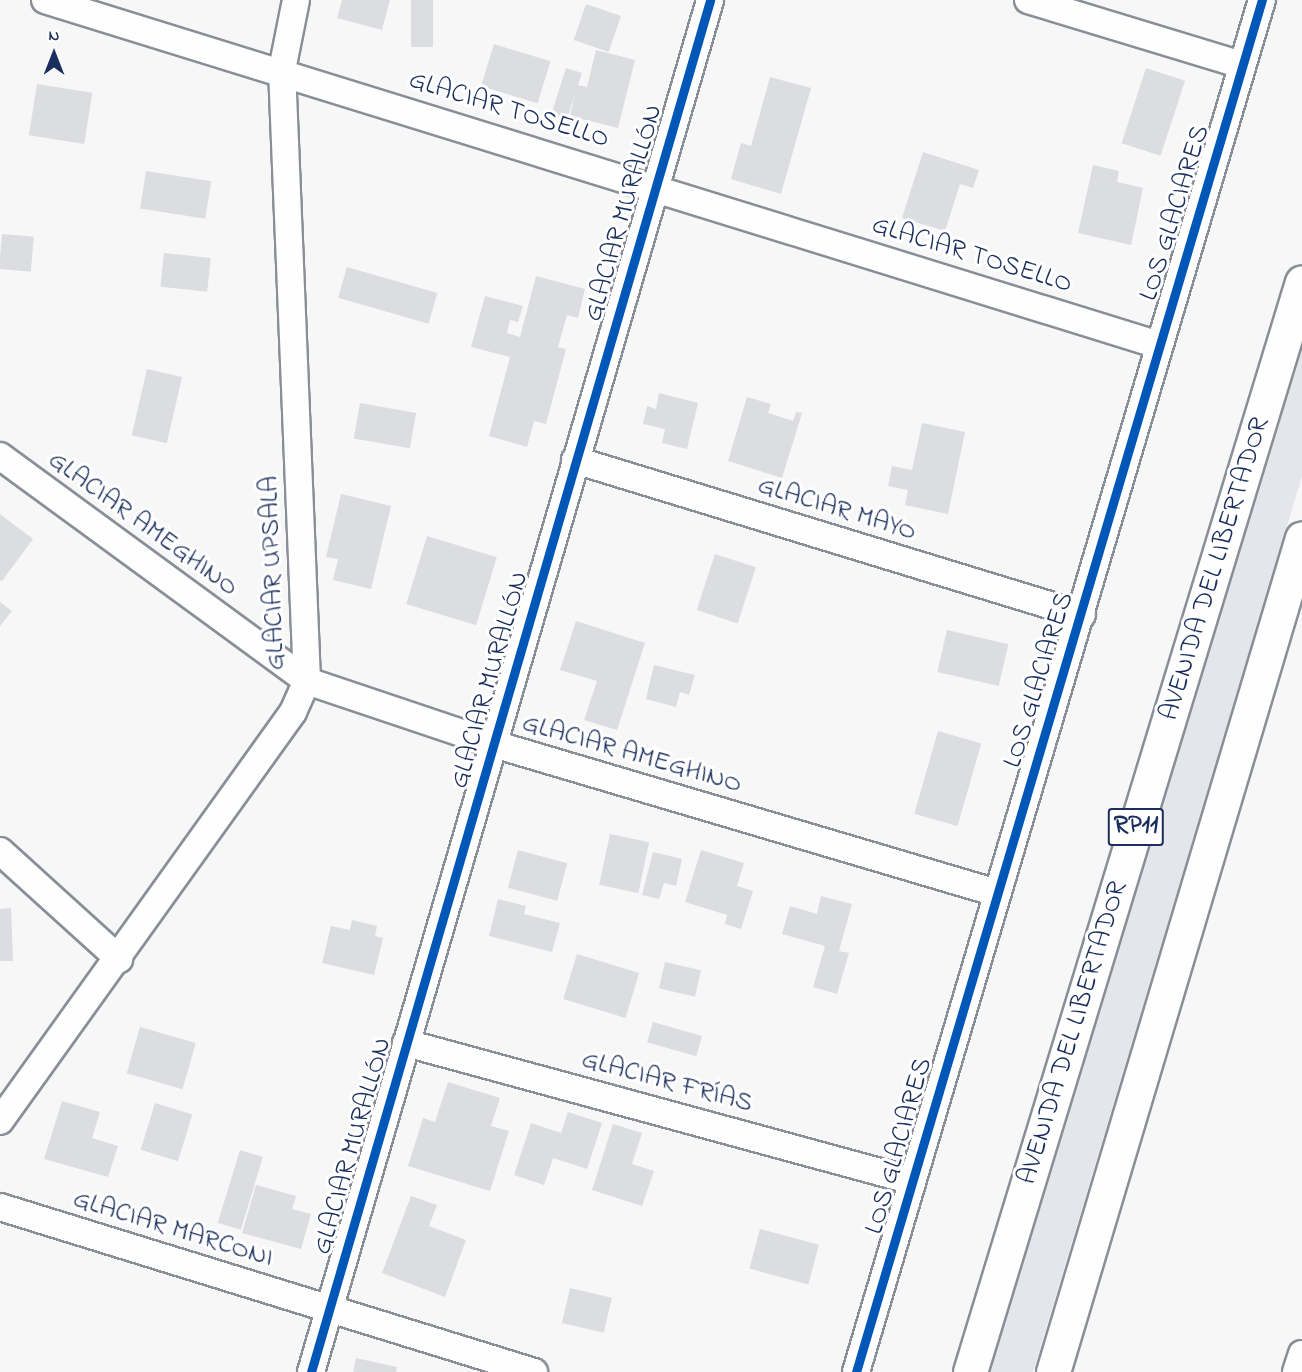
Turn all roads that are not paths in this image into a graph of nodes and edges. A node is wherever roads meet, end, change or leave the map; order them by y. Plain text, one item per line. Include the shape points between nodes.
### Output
1 (45, 0) edge
2 (296, 0) edge
3 (710, 0) edge
4 (1028, 0) edge
5 (1262, 0) edge
6 (1242, 65) junction
7 (282, 70) junction
8 (656, 187) junction
9 (1302, 282) edge
10 (1160, 345) junction
11 (0, 456) edge
12 (575, 460) junction
13 (1302, 538) edge
14 (1082, 615) junction
15 (307, 681) junction
16 (497, 745) junction
17 (0, 851) edge
18 (997, 893) junction
19 (119, 960) junction
20 (406, 1042) junction
21 (0, 1121) edge
22 (913, 1181) junction
23 (0, 1207) edge
24 (330, 1309) junction
25 (1302, 1354) edge
26 (311, 1372) edge
27 (534, 1372) edge
28 (856, 1372) edge
29 (970, 1372) edge
30 (1053, 1372) edge
31 (1296, 1372) edge

1 - 7 street, GLACIAR TOSELLO
2 - 7 street, GLACIAR UPSALA
3 - 8 street, GLACIAR MURALLÓN
4 - 6 street
5 - 6 street, LOS GLACIARES
6 - 10 street, LOS GLACIARES
7 - 8 street, GLACIAR TOSELLO
7 - 15 street, GLACIAR UPSALA
8 - 10 street, GLACIAR TOSELLO
8 - 12 street, GLACIAR MURALLÓN
9 - 29 main road, AVENIDA DEL LIBERTADOR / RP11
10 - 14 street, LOS GLACIARES
11 - 15 street, GLACIAR AMEGHINO
12 - 14 street, GLACIAR MAYO
12 - 16 street, GLACIAR MURALLÓN
13 - 30 main road
14 - 18 street, LOS GLACIARES
15 - 16 street, GLACIAR AMEGHINO
15 - 19 street, GLACIAR UPSALA via 293,712
16 - 18 street, GLACIAR AMEGHINO
16 - 20 street, GLACIAR MURALLÓN
17 - 19 street
18 - 22 street, LOS GLACIARES
19 - 21 street, GLACIAR UPSALA
20 - 22 street, GLACIAR FRÍAS
20 - 24 street, GLACIAR MURALLÓN
22 - 28 street, LOS GLACIARES
23 - 24 street, GLACIAR MARCONI
24 - 26 street, GLACIAR MURALLÓN
24 - 27 street, GLACIAR MARCONI
25 - 31 street

